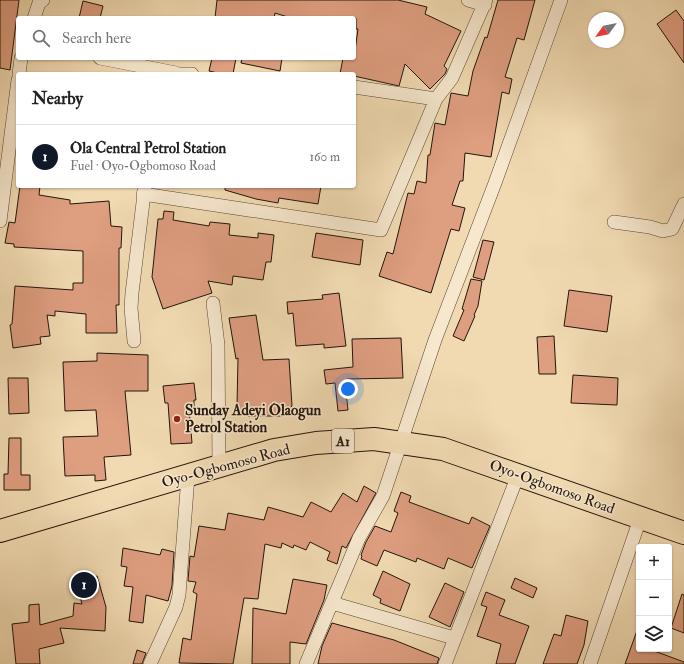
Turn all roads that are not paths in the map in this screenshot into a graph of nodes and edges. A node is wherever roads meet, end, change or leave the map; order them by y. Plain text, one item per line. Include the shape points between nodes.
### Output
1 (43, 0) edge
2 (468, 0) edge
3 (561, 0) edge
4 (485, 2) edge
5 (35, 16) edge
6 (21, 60) edge
7 (110, 60) edge
8 (19, 72) edge
9 (166, 72) edge
10 (356, 87) edge
11 (16, 96) edge
12 (436, 99) junction
13 (144, 190) edge
14 (684, 204) edge
15 (0, 221) edge
16 (614, 222) dead end
17 (213, 303) dead end
18 (134, 341) dead end
19 (400, 443) junction
20 (219, 466) junction
21 (518, 475) junction
22 (188, 476) junction
23 (640, 519) junction
24 (0, 531) edge
25 (684, 533) edge
26 (332, 602) junction
27 (454, 638) junction
28 (150, 664) edge
29 (306, 664) edge
30 (445, 664) edge
31 (590, 664) edge

1 - 5 street via 39,3
2 - 4 street
3 - 19 street via 496,183 435,340
4 - 12 street via 452,78
6 - 8 street
7 - 9 street
10 - 12 street
11 - 15 street
12 - 13 street via 381,230
13 - 18 street via 131,308
14 - 16 street via 672,229 663,232 650,227
17 - 20 street via 218,345
19 - 20 highway, Oyo-Ogbomoso Road / A1 via 374,439 316,444 274,450
19 - 21 highway, Oyo-Ogbomoso Road / A1 via 443,449
19 - 26 street via 383,496 358,538
20 - 22 highway, Oyo-Ogbomoso Road / A1
21 - 23 highway, Oyo-Ogbomoso Road / A1
21 - 27 street
22 - 24 highway, Oyo-Ogbomoso Road / A1
22 - 28 street via 179,595
23 - 25 highway, Oyo-Ogbomoso Road / A1
23 - 31 street
26 - 27 street
26 - 29 street
27 - 30 street

